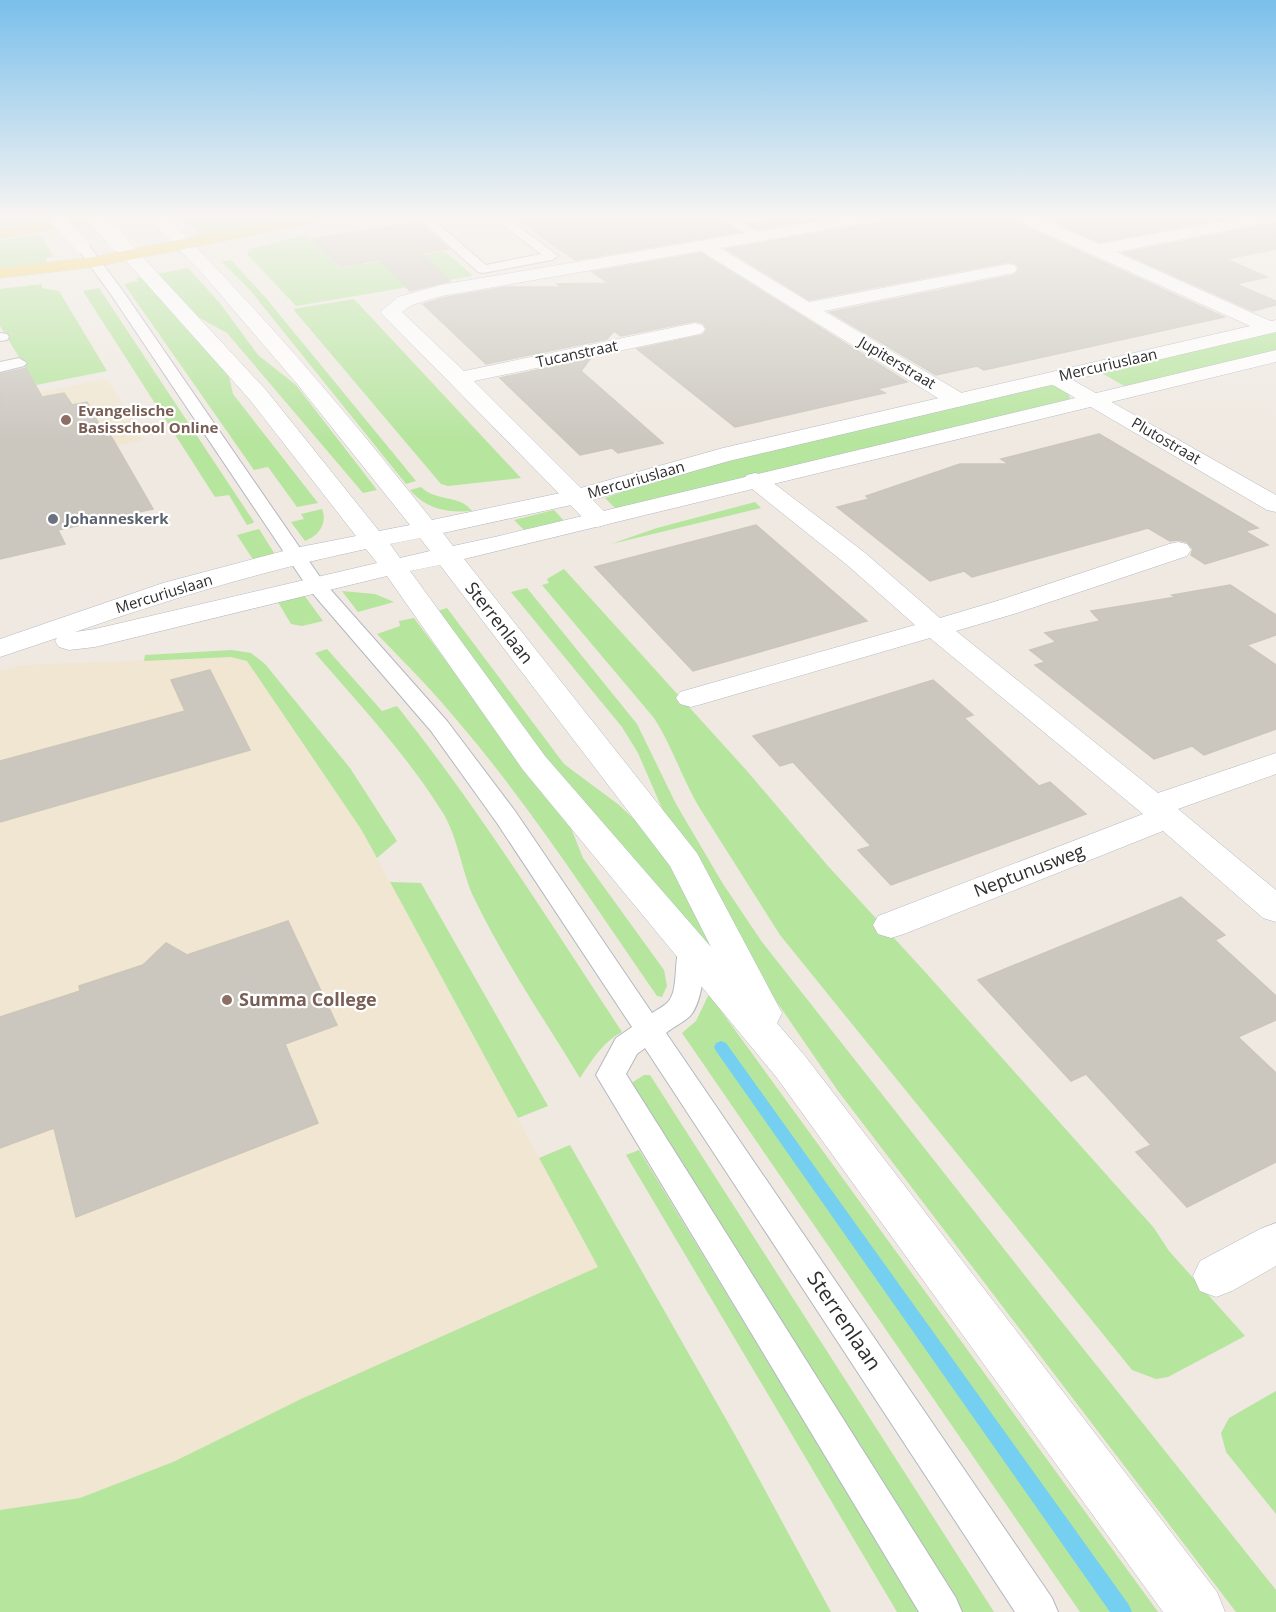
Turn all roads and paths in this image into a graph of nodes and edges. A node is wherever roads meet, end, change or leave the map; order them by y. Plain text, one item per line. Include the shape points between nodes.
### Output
1 (114, 291) edge
2 (165, 291) edge
3 (228, 291) edge
4 (439, 291) edge
5 (779, 291) edge
6 (893, 291) edge
7 (1192, 291) edge
8 (807, 308) junction
9 (1272, 326) edge
10 (695, 329) dead end
11 (1276, 356) edge
12 (19, 363) dead end
13 (0, 367) edge
14 (459, 378) junction
15 (1055, 378) junction
16 (1094, 399) junction
17 (957, 400) junction
18 (755, 480) junction
19 (576, 497) junction
20 (1276, 504) edge
21 (598, 519) junction
22 (426, 530) junction
23 (373, 540) junction
24 (1178, 550) dead end
25 (296, 556) junction
26 (447, 556) junction
27 (394, 567) junction
28 (315, 584) junction
29 (934, 627) junction
30 (0, 650) edge
31 (691, 698) dead end
32 (1276, 763) edge
33 (1161, 812) junction
34 (1276, 909) edge
35 (891, 925) dead end
36 (692, 948) junction
37 (650, 1029) junction
38 (791, 1067) junction
39 (1276, 1243) edge
40 (1216, 1276) dead end
41 (942, 1612) edge
42 (1038, 1612) edge
43 (1197, 1612) edge

1 - 25 lane, Sterrenlaan
2 - 23 street, Sterrenlaan via 258,395
3 - 22 street, Sterrenlaan via 306,380
4 - 14 street via 405,301 390,312
5 - 8 street, Jupiterstraat
6 - 8 street
7 - 9 street
8 - 17 street, Jupiterstraat
9 - 15 street, Mercuriuslaan
10 - 14 street, Tucanstraat
11 - 16 street, Mercuriuslaan
12 - 13 lane
14 - 19 street
15 - 16 street, Plutostraat
15 - 17 street, Mercuriuslaan
16 - 18 street, Mercuriuslaan
16 - 20 street, Plutostraat
17 - 19 street, Mercuriuslaan via 723,455
18 - 21 street, Mercuriuslaan
18 - 29 street via 855,558
19 - 21 street
19 - 22 street, Mercuriuslaan
21 - 26 street, Mercuriuslaan
22 - 23 street, Mercuriuslaan
22 - 26 street, Sterrenlaan
23 - 25 street, Mercuriuslaan
23 - 27 street, Sterrenlaan
24 - 29 street
25 - 28 lane, Sterrenlaan
25 - 30 street, Mercuriuslaan via 173,589
26 - 27 street, Mercuriuslaan
26 - 38 street, Sterrenlaan via 685,861
27 - 28 street, Mercuriuslaan
27 - 36 street, Sterrenlaan via 534,763
28 - 30 street, Mercuriuslaan via 95,638
28 - 37 lane, Sterrenlaan via 439,726
29 - 31 street
29 - 33 street
32 - 33 street, Neptunusweg
33 - 34 street
33 - 35 street, Neptunusweg
36 - 37 lane via 687,992 680,1008
36 - 38 street, Sterrenlaan
37 - 41 lane via 626,1046 611,1075
37 - 42 lane, Sterrenlaan
38 - 43 street, Sterrenlaan
39 - 40 street

